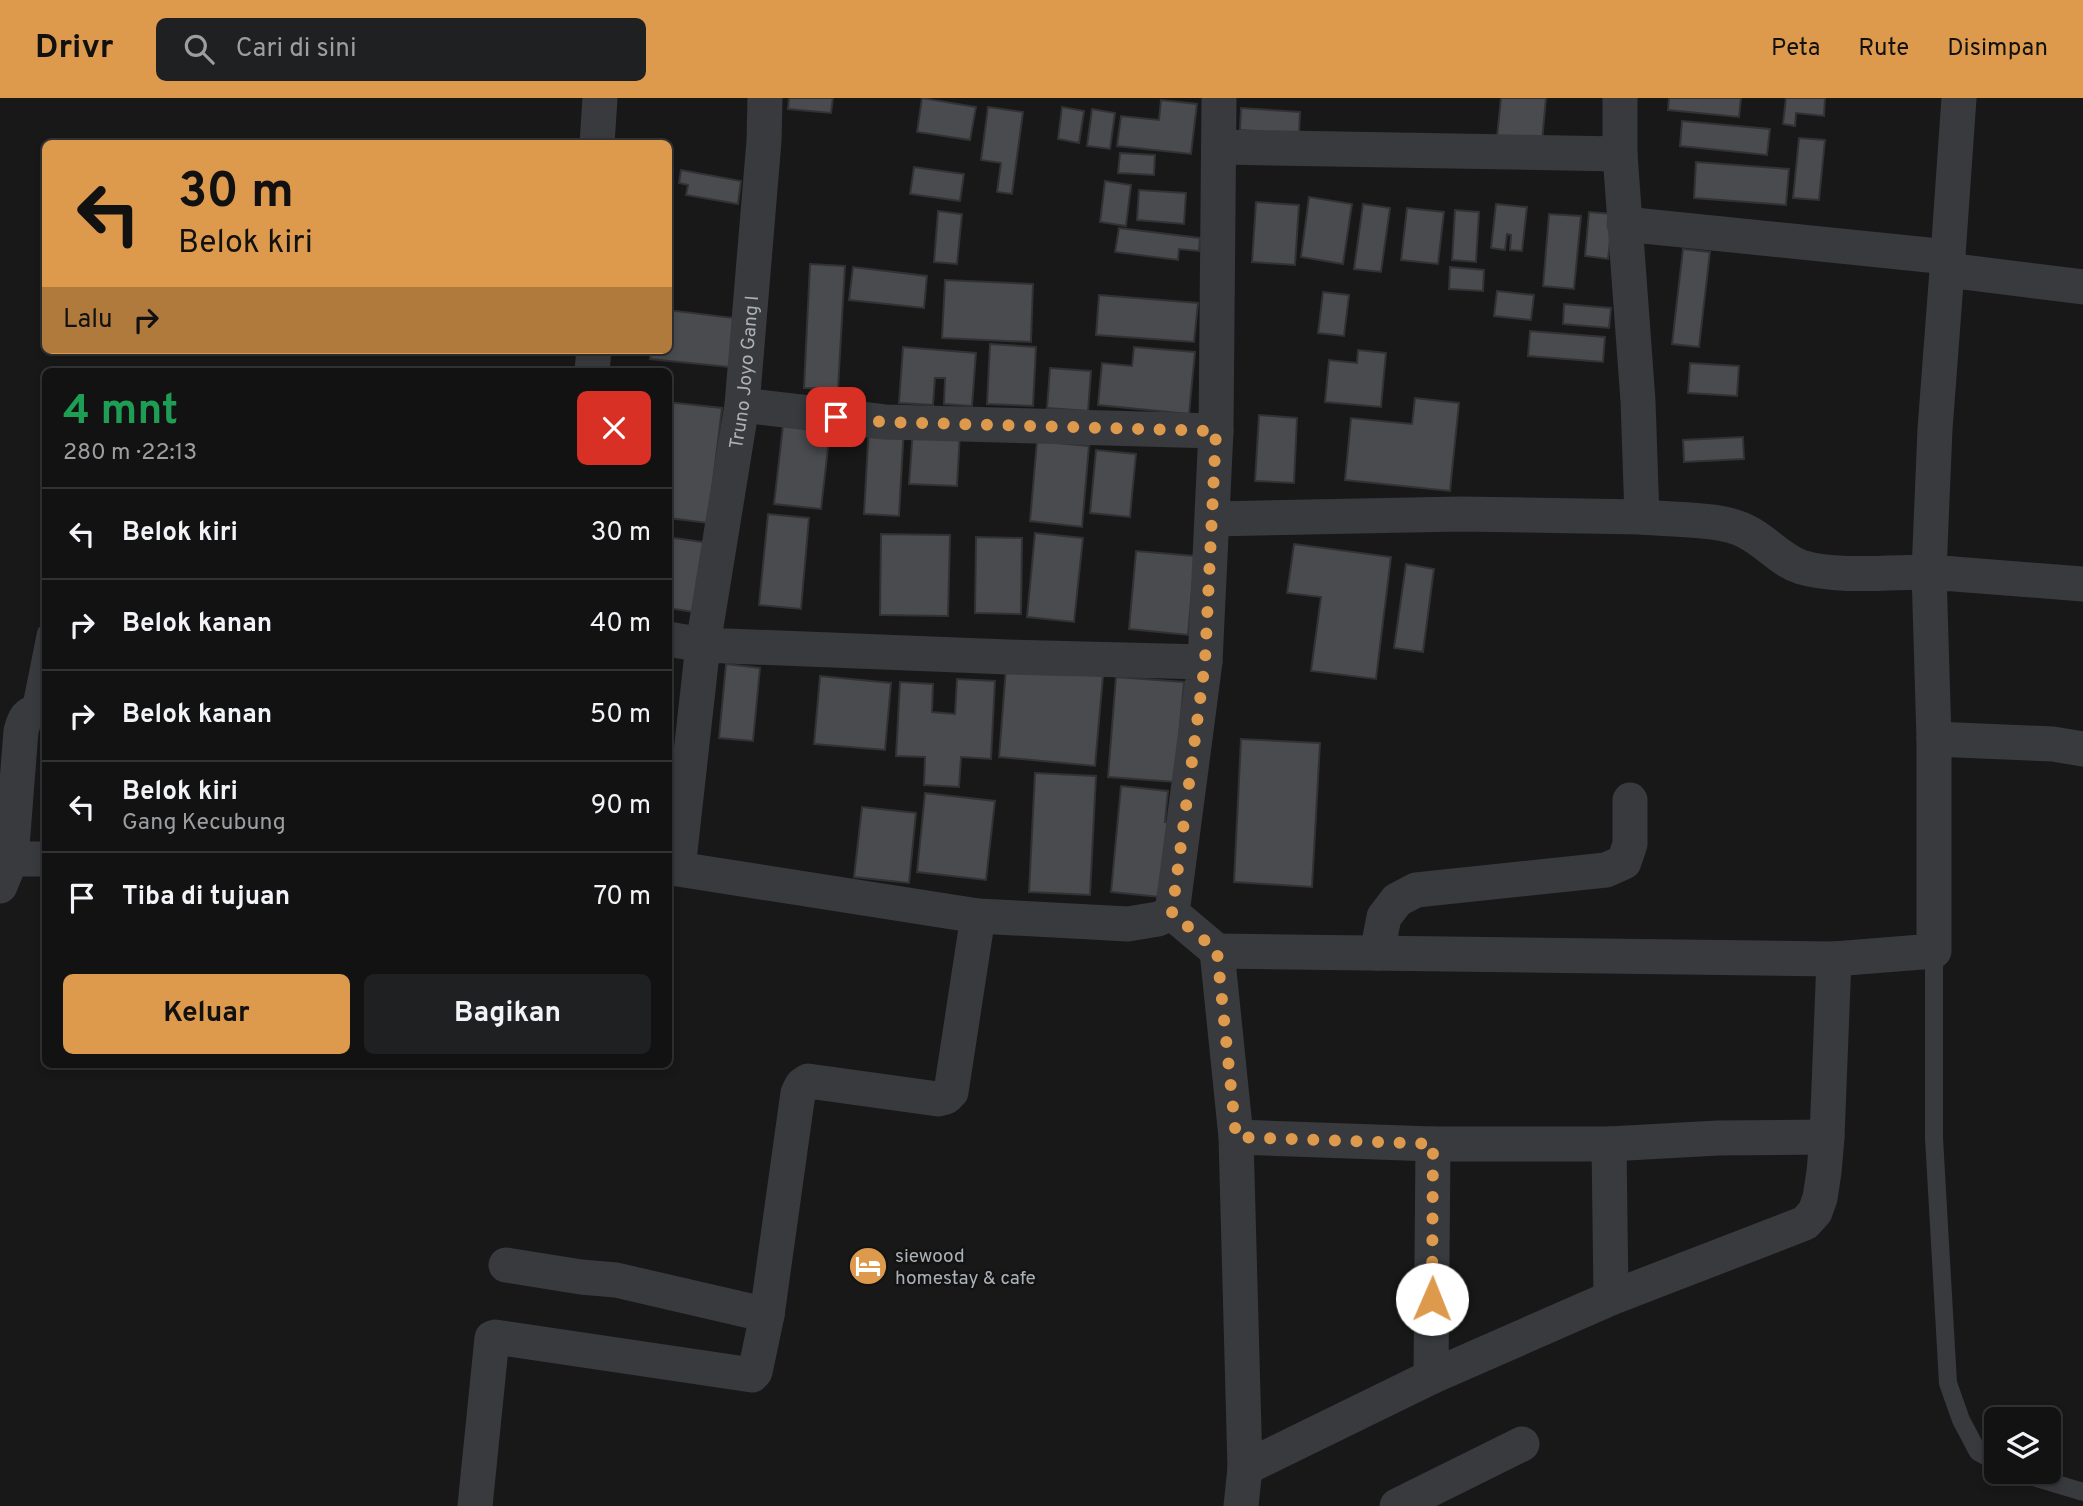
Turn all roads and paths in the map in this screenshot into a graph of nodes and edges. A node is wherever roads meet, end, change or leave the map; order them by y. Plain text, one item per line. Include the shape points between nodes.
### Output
1 (600, 98) edge
2 (765, 98) edge
3 (1219, 98) edge
4 (1620, 98) edge
5 (1959, 98) edge
6 (597, 140) edge
7 (1220, 147) junction
8 (1620, 154) junction
9 (1624, 224) junction
10 (1947, 263) junction
11 (2083, 287) edge
12 (742, 405) junction
13 (1216, 431) junction
14 (1642, 517) junction
15 (1213, 519) junction
16 (1929, 572) junction
17 (2083, 584) edge
18 (672, 640) edge
19 (703, 645) junction
20 (42, 649) edge
21 (1205, 662) junction
22 (25, 716) edge
23 (1934, 740) junction
24 (2083, 749) edge
25 (1629, 800) dead end
26 (42, 860) edge
27 (5, 873) edge
28 (673, 876) edge
29 (1172, 913) junction
30 (978, 916) junction
31 (1217, 951) junction
32 (1934, 951) junction
33 (1377, 954) junction
34 (1834, 960) junction
35 (1236, 1137) junction
36 (1827, 1137) junction
37 (1433, 1144) junction
38 (1609, 1144) junction
39 (506, 1265) dead end
40 (1611, 1298) junction
41 (767, 1315) junction
42 (1432, 1377) junction
43 (1522, 1444) dead end
44 (1984, 1455) edge
45 (1245, 1468) junction
46 (2057, 1484) edge
47 (2083, 1492) edge
48 (475, 1506) edge
49 (1241, 1506) edge
50 (1397, 1506) edge

1 - 6 street
2 - 12 street, Truno Joyo Gang I
3 - 7 street
4 - 8 street
5 - 10 street
7 - 8 street
7 - 13 street
8 - 9 street
9 - 10 street
9 - 14 street
10 - 11 street
10 - 16 street
12 - 13 street via 885,422
12 - 19 street, Truno Joyo Gang I
13 - 15 street
14 - 15 street via 1461,514
14 - 16 street via 1734,527 1801,567 1837,572
15 - 21 street
16 - 17 street
16 - 23 street
18 - 19 street
19 - 21 street
19 - 28 street, Truno Joyo Gang I
20 - 22 lane
21 - 29 street
22 - 27 street
23 - 24 street
23 - 32 street
25 - 33 street via 1630,844 1624,862 1606,870 1416,890 1397,900 1384,917
26 - 27 street
28 - 30 street
29 - 30 street via 1139,924
29 - 31 street
30 - 41 street via 951,1092 946,1097 808,1081 802,1085
31 - 33 street
31 - 35 street
32 - 34 street
32 - 44 lane via 1934,1138 1948,1383 1961,1420
33 - 34 street
34 - 36 street
35 - 37 street
35 - 45 street
36 - 38 street
36 - 40 street via 1820,1198 1805,1223
37 - 38 street
37 - 42 street
38 - 40 street
39 - 41 street via 616,1280
40 - 42 street
41 - 48 street via 752,1375 492,1338
42 - 45 street
43 - 50 street
45 - 49 street
46 - 47 lane

